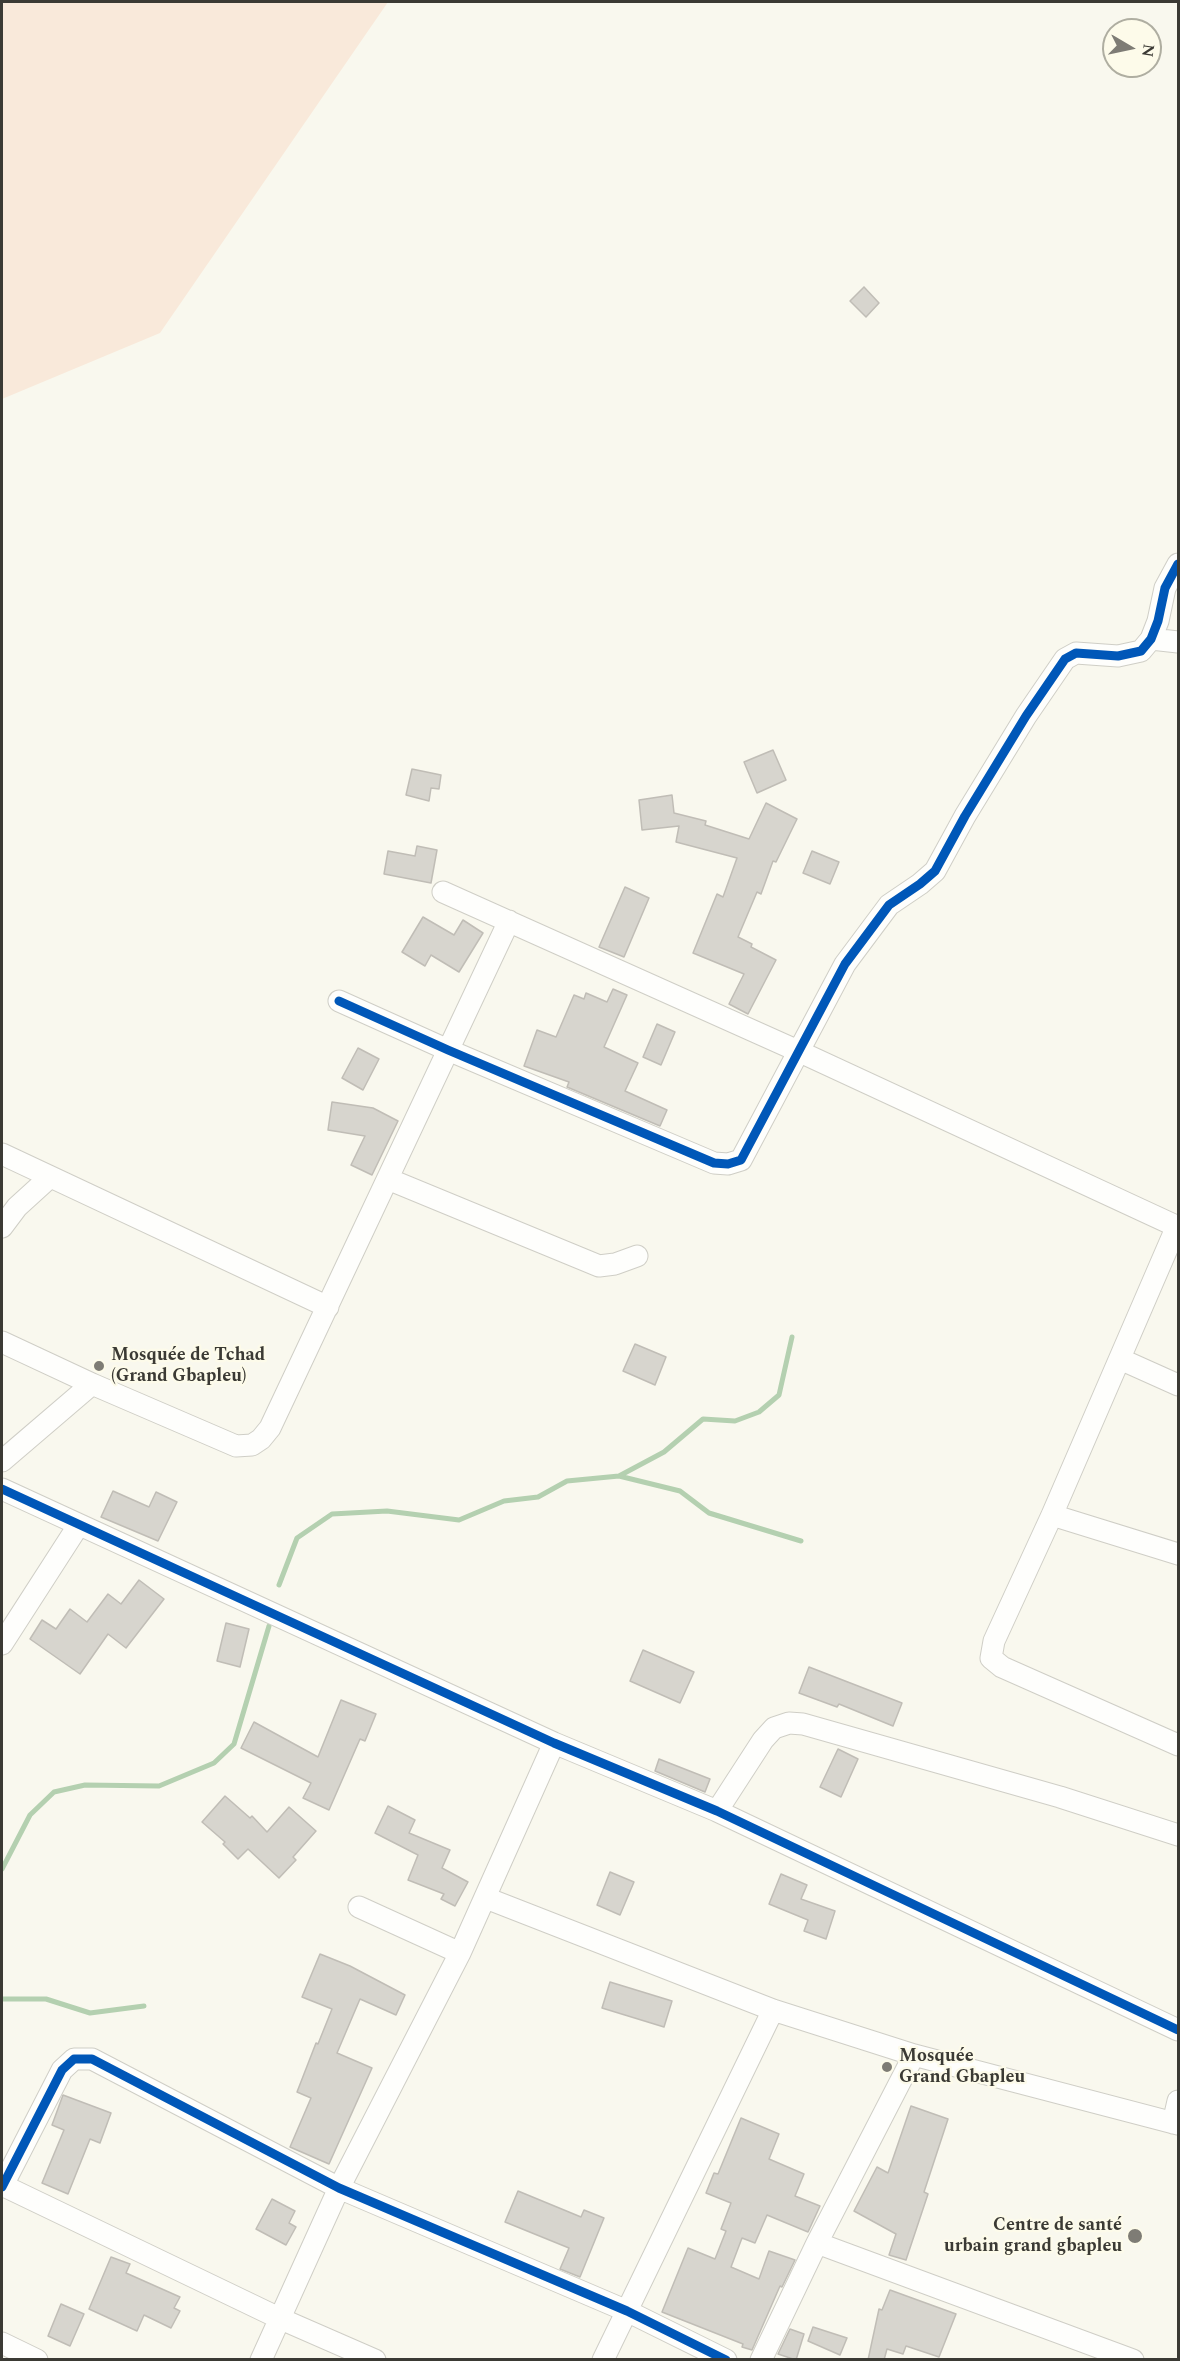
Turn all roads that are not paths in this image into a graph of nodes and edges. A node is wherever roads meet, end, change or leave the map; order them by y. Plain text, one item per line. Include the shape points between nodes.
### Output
1 (1179, 564) edge
2 (1151, 639) junction
3 (1179, 642) edge
4 (443, 892) dead end
5 (509, 921) junction
6 (339, 1001) dead end
7 (448, 1050) junction
8 (798, 1051) junction
9 (2, 1154) edge
10 (50, 1177) junction
11 (388, 1179) junction
12 (2, 1227) edge
13 (1178, 1227) edge
14 (637, 1256) dead end
15 (328, 1307) junction
16 (2, 1342) edge
17 (1120, 1359) junction
18 (92, 1384) junction
19 (1179, 1384) edge
20 (2, 1461) edge
21 (2, 1489) edge
22 (1053, 1515) junction
23 (78, 1526) junction
24 (1179, 1554) edge
25 (2, 1644) edge
26 (554, 1743) junction
27 (1179, 1745) edge
28 (717, 1811) junction
29 (1179, 1835) edge
30 (486, 1898) junction
31 (359, 1907) dead end
32 (460, 1953) junction
33 (773, 2010) junction
34 (1179, 2030) edge
35 (915, 2055) junction
36 (1179, 2101) edge
37 (1176, 2124) edge
38 (2, 2186) edge
39 (339, 2188) junction
40 (818, 2243) junction
41 (627, 2311) junction
42 (281, 2319) junction
43 (2, 2343) edge
44 (37, 2360) edge
45 (261, 2360) edge
46 (375, 2360) edge
47 (603, 2360) edge
48 (726, 2360) edge
49 (761, 2360) edge
50 (1133, 2360) edge

1 - 2 street via 1165,588
2 - 3 street
2 - 8 street via 1141,651 1118,656 1076,653 1065,659 964,816 935,871 889,905 874,923 845,964
4 - 5 street
5 - 7 street
5 - 8 street
6 - 7 street
7 - 8 street via 714,1163 728,1164 741,1160
7 - 11 street
8 - 13 street
9 - 10 street
10 - 12 street via 17,1207
10 - 15 street
11 - 14 street via 599,1266
11 - 15 street
13 - 17 street
15 - 18 street via 270,1428 252,1445 236,1446
16 - 18 street
17 - 19 street
17 - 22 street
18 - 20 street
21 - 23 street
22 - 24 street
22 - 27 street via 994,1641 991,1658 1002,1667
23 - 25 street
23 - 26 street
26 - 28 street
26 - 30 street
28 - 29 street via 763,1740 774,1728 789,1723 1060,1797
28 - 34 street
30 - 32 street
30 - 33 street
31 - 32 street
32 - 39 street
33 - 35 street
33 - 41 street
35 - 37 street
35 - 40 street
36 - 37 street
38 - 39 street via 62,2070 74,2059 92,2059
38 - 42 street
39 - 41 street
39 - 42 street
40 - 49 street
40 - 50 street
41 - 47 street
41 - 48 street
42 - 45 street
42 - 46 street
43 - 44 street

